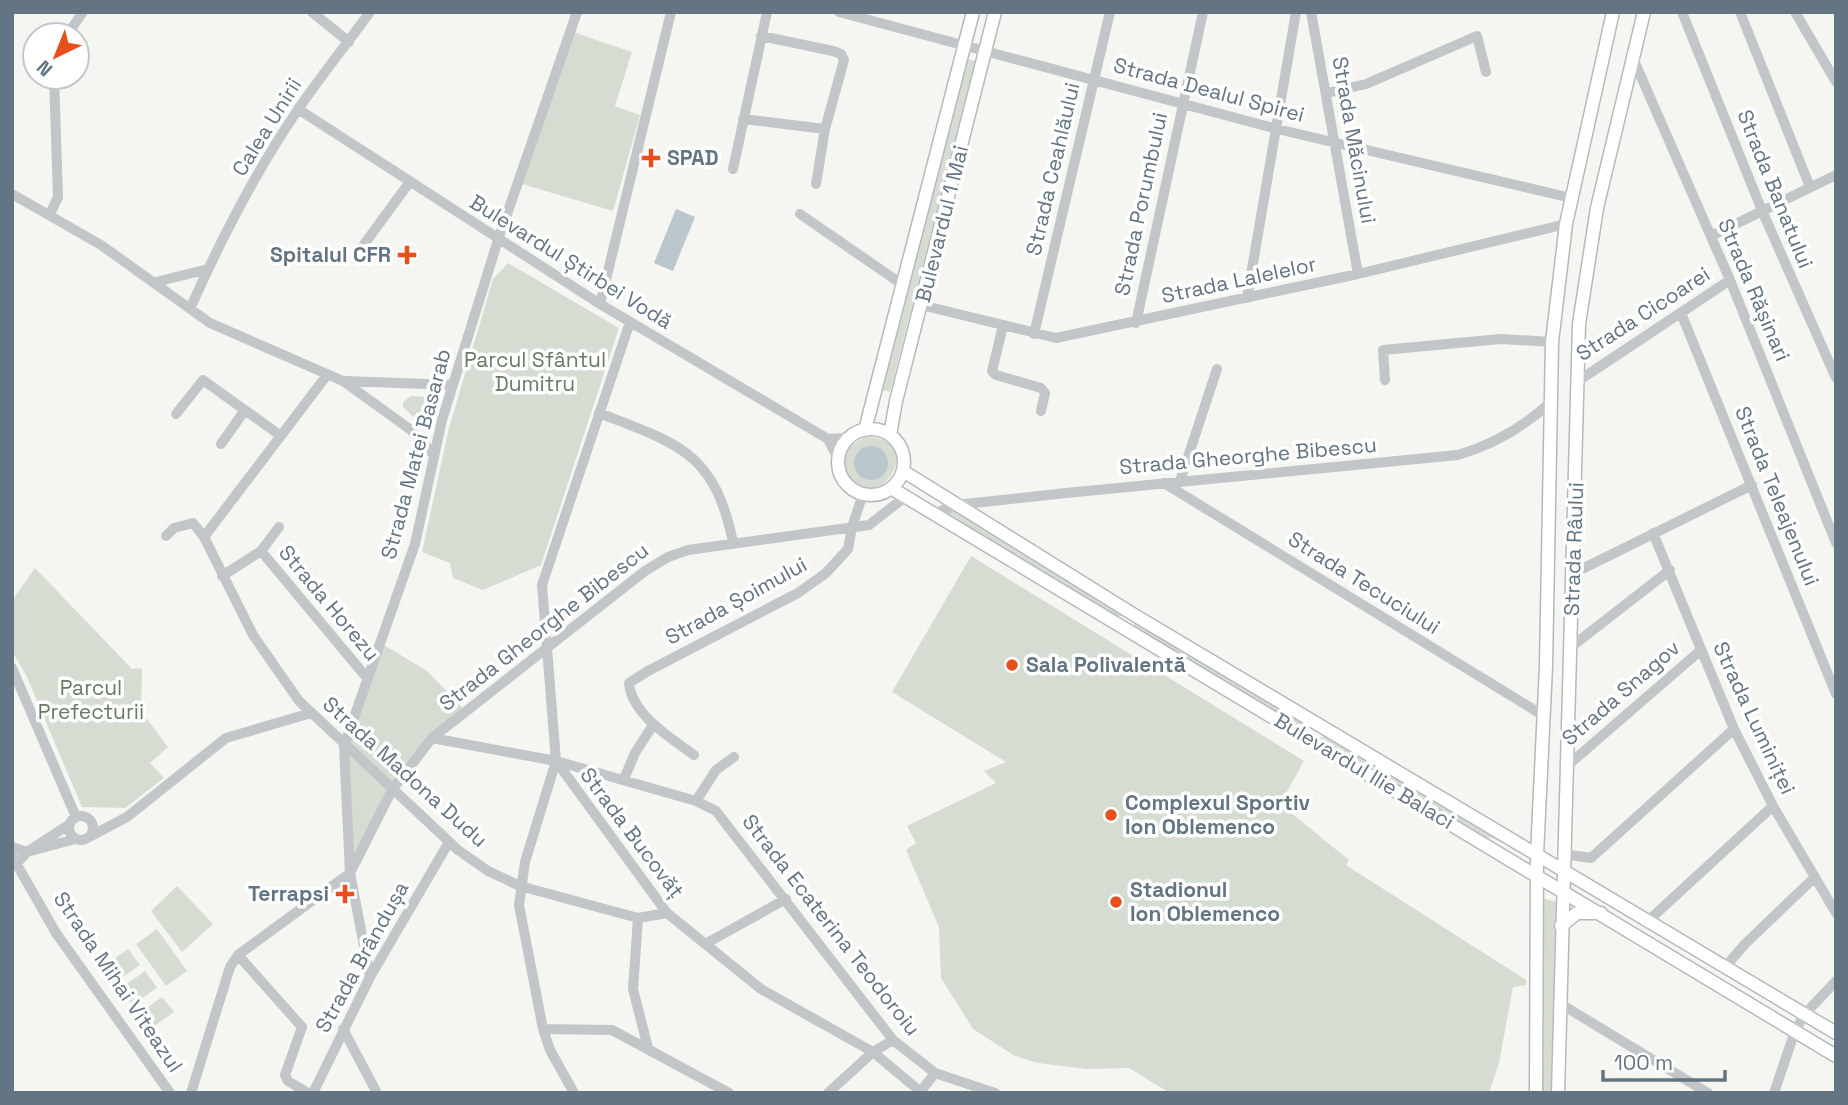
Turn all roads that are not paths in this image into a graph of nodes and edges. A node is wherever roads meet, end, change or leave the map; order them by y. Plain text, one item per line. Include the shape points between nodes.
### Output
1 (313, 12) edge
2 (370, 12) edge
3 (577, 12) edge
4 (671, 12) edge
5 (767, 12) edge
6 (839, 12) edge
7 (973, 12) edge
8 (995, 12) edge
9 (1110, 12) edge
10 (1203, 12) edge
11 (1296, 12) edge
12 (1311, 12) edge
13 (1613, 12) edge
14 (1643, 12) edge
15 (1682, 12) edge
16 (1740, 12) edge
17 (1795, 12) edge
18 (856, 14) edge
19 (761, 36) junction
20 (349, 41) junction
21 (965, 44) junction
22 (986, 50) junction
23 (1632, 55) junction
24 (1486, 72) dead end
25 (1094, 80) junction
26 (1836, 82) edge
27 (54, 91) edge
28 (1326, 93) junction
29 (1182, 103) junction
30 (298, 109) junction
31 (743, 119) junction
32 (825, 129) junction
33 (1277, 129) junction
34 (1334, 143) junction
35 (733, 169) dead end
36 (1836, 175) edge
37 (409, 183) junction
38 (816, 184) dead end
39 (1810, 187) junction
40 (12, 194) edge
41 (1571, 198) junction
42 (1763, 213) junction
43 (50, 214) junction
44 (800, 214) dead end
45 (1566, 224) junction
46 (1711, 236) junction
47 (498, 240) junction
48 (357, 254) dead end
49 (208, 269) junction
50 (1358, 274) junction
51 (1730, 280) junction
52 (156, 282) junction
53 (903, 285) junction
54 (1247, 298) junction
55 (600, 304) junction
56 (921, 305) junction
57 (190, 309) junction
58 (1681, 313) junction
59 (630, 322) junction
60 (1136, 323) junction
61 (1003, 326) junction
62 (1034, 334) junction
63 (1552, 342) junction
64 (1217, 369) dead end
65 (327, 375) junction
66 (1836, 378) edge
67 (1385, 380) dead end
68 (1578, 381) junction
69 (343, 382) junction
70 (453, 385) junction
71 (1552, 401) junction
72 (245, 410) junction
73 (1041, 411) dead end
74 (598, 413) junction
75 (176, 414) dead end
76 (865, 430) junction
77 (890, 435) junction
78 (282, 436) junction
79 (848, 438) junction
80 (828, 439) junction
81 (221, 444) dead end
82 (434, 455) junction
83 (838, 459) junction
84 (903, 471) junction
85 (1180, 481) junction
86 (1164, 483) junction
87 (1752, 485) junction
88 (891, 488) junction
89 (863, 494) junction
90 (905, 497) junction
91 (950, 502) junction
92 (934, 514) junction
93 (279, 527) dead end
94 (852, 527) junction
95 (1653, 533) junction
96 (166, 536) dead end
97 (204, 537) junction
98 (733, 542) junction
99 (1836, 543) edge
100 (261, 551) junction
101 (1670, 570) junction
102 (1574, 573) junction
103 (222, 576) junction
104 (1136, 616) junction
105 (1129, 630) junction
106 (548, 645) junction
107 (1571, 647) junction
108 (1701, 650) junction
109 (12, 668) edge
110 (366, 678) junction
111 (1836, 694) edge
112 (311, 713) junction
113 (1544, 716) junction
114 (653, 725) junction
115 (1734, 729) junction
116 (432, 738) junction
117 (344, 746) junction
118 (694, 755) dead end
119 (734, 757) dead end
120 (556, 761) junction
121 (1567, 766) junction
122 (624, 779) junction
123 (392, 789) junction
124 (695, 801) junction
125 (1773, 806) junction
126 (127, 817) junction
127 (73, 820) junction
128 (92, 821) junction
129 (1538, 829) junction
130 (91, 836) junction
131 (75, 839) junction
132 (1511, 840) junction
133 (449, 842) junction
134 (12, 847) edge
135 (27, 852) junction
136 (1563, 854) junction
137 (1536, 855) junction
138 (15, 860) edge
139 (1563, 871) junction
140 (349, 873) junction
141 (1537, 874) junction
142 (1814, 878) junction
143 (520, 886) junction
144 (1562, 889) junction
145 (786, 899) junction
146 (667, 913) junction
147 (1601, 913) junction
148 (1836, 913) edge
149 (638, 918) junction
150 (1648, 921) junction
151 (1561, 926) junction
152 (705, 944) junction
153 (238, 955) junction
154 (1725, 967) junction
155 (370, 977) junction
156 (1836, 981) edge
157 (1559, 1003) junction
158 (1804, 1015) junction
159 (343, 1029) junction
160 (543, 1029) junction
161 (1795, 1031) junction
162 (1836, 1033) edge
163 (893, 1040) junction
164 (648, 1048) junction
165 (873, 1052) junction
166 (1836, 1056) edge
167 (935, 1073) junction
168 (922, 1092) edge
169 (170, 1093) edge
170 (191, 1093) edge
171 (310, 1093) edge
172 (377, 1093) edge
173 (574, 1093) edge
174 (729, 1093) edge
175 (828, 1093) edge
176 (995, 1093) edge
177 (1536, 1093) edge
178 (1558, 1093) edge
179 (1707, 1093) edge
180 (1774, 1093) edge

1 - 20 street
2 - 20 street, Calea Unirii
3 - 47 street, Strada Matei Basarab
4 - 55 street
5 - 19 street
6 - 18 street, Strada Dealul Spirei
7 - 21 main road, Bulevardul 1 Mai
8 - 22 main road, Bulevardul 1 Mai
9 - 25 street, Strada Ceahlăului
10 - 29 street, Strada Porumbului
11 - 33 street
12 - 28 street, Strada Măcinului
13 - 41 main road, Strada Râului
14 - 23 main road, Strada Râului
15 - 42 street, Strada Banatului
16 - 39 street
17 - 26 street
18 - 21 street, Strada Dealul Spirei
19 - 31 street
19 - 32 street via 841,54 845,60
20 - 30 street, Calea Unirii
21 - 22 street, Strada Dealul Spirei
21 - 53 main road, Bulevardul 1 Mai
22 - 25 street, Strada Dealul Spirei
22 - 56 main road, Bulevardul 1 Mai
23 - 46 street, Strada Rășinari
23 - 68 main road, Strada Râului via 1597,208 1579,324
24 - 28 street via 1477,36 1366,84
25 - 29 street, Strada Dealul Spirei
25 - 62 street, Strada Ceahlăului
27 - 43 street via 58,197
28 - 34 street, Strada Măcinului
29 - 33 street, Strada Dealul Spirei
29 - 60 street, Strada Porumbului
30 - 37 street, Bulevardul Știrbei Vodă
30 - 49 street, Calea Unirii
31 - 32 street
31 - 35 street
32 - 38 street
33 - 34 street, Strada Dealul Spirei
33 - 54 street
34 - 41 street, Strada Dealul Spirei
34 - 50 street, Strada Măcinului
36 - 39 street
37 - 47 street, Bulevardul Știrbei Vodă
37 - 48 street
39 - 42 street
40 - 43 street
41 - 45 main road, Strada Râului
42 - 46 street
42 - 66 street, Strada Banatului
43 - 52 street
44 - 53 street
45 - 50 street, Strada Lalelelor
45 - 63 main road, Strada Râului
46 - 51 street, Strada Rășinari
47 - 55 street, Bulevardul Știrbei Vodă
47 - 70 street, Strada Matei Basarab
49 - 52 street
49 - 57 street, Calea Unirii
50 - 54 street, Strada Lalelelor
51 - 58 street, Strada Cicoarei
51 - 99 street, Strada Rășinari
52 - 57 street
53 - 76 main road, Bulevardul 1 Mai
54 - 60 street, Strada Lalelelor
55 - 59 street, Bulevardul Știrbei Vodă
56 - 61 street, Strada Lalelelor
56 - 77 main road, Bulevardul 1 Mai
57 - 65 street via 224,330
58 - 68 street, Strada Cicoarei
58 - 87 street, Strada Teleajenului
59 - 74 street
59 - 80 street, Bulevardul Știrbei Vodă
60 - 62 street, Strada Lalelelor via 1056,338
61 - 62 street, Strada Lalelelor
61 - 73 street via 992,371 1041,388 1045,393
63 - 67 street via 1502,339 1383,349
63 - 71 main road, Strada Râului
64 - 85 street
65 - 69 street
65 - 78 street
68 - 102 main road, Strada Râului
69 - 70 street
69 - 82 street via 411,430
70 - 82 street, Strada Matei Basarab
71 - 85 street, Strada Gheorghe Bibescu via 1508,435 1458,455
71 - 113 main road, Strada Râului
72 - 75 street via 203,380
72 - 78 street
72 - 81 street
74 - 98 street via 688,452 719,496
74 - 106 street via 542,585
76 - 77 main road
76 - 79 main road
77 - 84 main road via 900,447
78 - 97 street
79 - 80 street
79 - 83 main road
80 - 83 street
82 - 110 street, Strada Matei Basarab via 415,544
83 - 89 main road via 842,477
84 - 88 main road
84 - 91 main road, Bulevardul Ilie Balaci
85 - 86 street, Strada Gheorghe Bibescu
86 - 91 street, Strada Gheorghe Bibescu
86 - 113 street, Strada Tecuciului
87 - 95 street
87 - 111 street, Strada Teleajenului
88 - 89 main road
88 - 90 main road, Bulevardul Ilie Balaci
89 - 94 street, Strada Șoimului
90 - 92 main road, Bulevardul Ilie Balaci
90 - 94 street, Strada Gheorghe Bibescu via 869,525
91 - 92 main road
91 - 104 main road, Bulevardul Ilie Balaci
92 - 105 main road, Bulevardul Ilie Balaci
93 - 100 street
94 - 98 street, Strada Gheorghe Bibescu
94 - 114 street, Strada Șoimului via 842,558 810,586 632,679 629,687
95 - 101 street, Strada Luminiței
95 - 102 street
96 - 97 street via 174,528 192,523
97 - 103 street, Strada Madona Dudu
98 - 106 street, Strada Gheorghe Bibescu via 668,557
100 - 103 street
100 - 110 street, Strada Horezu
101 - 107 street
101 - 108 street, Strada Luminiței
102 - 107 main road, Strada Râului
103 - 112 street, Strada Madona Dudu via 253,635
104 - 105 street
104 - 132 main road, Bulevardul Ilie Balaci
105 - 141 main road, Bulevardul Ilie Balaci
106 - 116 street, Strada Gheorghe Bibescu
106 - 120 street
107 - 121 main road, Strada Râului
108 - 115 street, Strada Luminiței
108 - 121 street, Strada Snagov
109 - 127 street
110 - 117 street, Strada Matei Basarab
112 - 117 street, Strada Madona Dudu
112 - 126 street via 226,738
113 - 129 main road, Strada Râului
114 - 118 street, Strada Șoimului
114 - 122 street
115 - 125 street, Strada Luminiței
115 - 136 street via 1591,858
116 - 120 street, Strada Bucovăț
116 - 123 street, Strada Gheorghe Bibescu
117 - 123 street, Strada Madona Dudu
117 - 140 street
119 - 124 street via 716,770
120 - 122 street, Strada Ecaterina Teodoroiu
120 - 143 street
120 - 146 street, Strada Bucovăț
121 - 136 main road, Strada Râului
122 - 124 street, Strada Ecaterina Teodoroiu
123 - 133 street, Strada Madona Dudu
123 - 140 street, Strada Gheorghe Bibescu
124 - 145 street, Strada Ecaterina Teodoroiu via 727,821
125 - 142 street, Strada Luminiței
125 - 150 street
126 - 128 street
126 - 130 street
127 - 128 street via 85,816
127 - 131 street via 70,833
127 - 135 street
128 - 130 street
129 - 132 main road
129 - 137 main road, Strada Râului
130 - 131 street
131 - 135 street
132 - 137 main road, Bulevardul Ilie Balaci
133 - 143 street, Strada Madona Dudu via 488,871
133 - 155 street, Strada Brândușa
134 - 135 street
135 - 138 street
136 - 139 main road, Strada Râului
137 - 139 main road, Bulevardul Ilie Balaci
137 - 141 main road, Strada Râului
138 - 169 street, Strada Mihai Viteazul via 57,933
139 - 144 main road, Strada Râului
139 - 150 main road, Bulevardul Ilie Balaci
140 - 153 street
140 - 155 street
141 - 144 main road, Bulevardul Ilie Balaci
141 - 177 main road, Strada Râului
142 - 148 street, Strada Luminiței
142 - 154 street
143 - 149 street, Strada Madona Dudu
143 - 160 street via 519,905
144 - 147 main road, Bulevardul Ilie Balaci
144 - 151 main road, Strada Râului
145 - 152 street
145 - 163 street, Strada Ecaterina Teodoroiu
146 - 149 street, Strada Madona Dudu
146 - 152 street, Strada Bucovăț
147 - 151 main road via 1577,913
147 - 161 main road, Bulevardul Ilie Balaci
149 - 164 street via 633,989
150 - 154 main road, Bulevardul Ilie Balaci
151 - 157 main road, Strada Râului
152 - 165 street, Strada Bucovăț via 761,989
153 - 170 street via 230,967
153 - 171 street via 302,1027 285,1075
154 - 158 main road, Bulevardul Ilie Balaci
155 - 159 street, Strada Brândușa
156 - 158 street
157 - 178 main road, Strada Râului
157 - 179 street
158 - 161 street
158 - 162 main road, Bulevardul Ilie Balaci
159 - 171 street, Strada Brândușa
159 - 172 street
160 - 164 street via 612,1030
160 - 173 street
161 - 166 main road, Bulevardul Ilie Balaci
161 - 180 street
163 - 165 street
163 - 167 street, Strada Ecaterina Teodoroiu
164 - 174 street
165 - 168 street, Strada Bucovăț
165 - 175 street
167 - 168 street
167 - 176 street, Strada Ecaterina Teodoroiu

